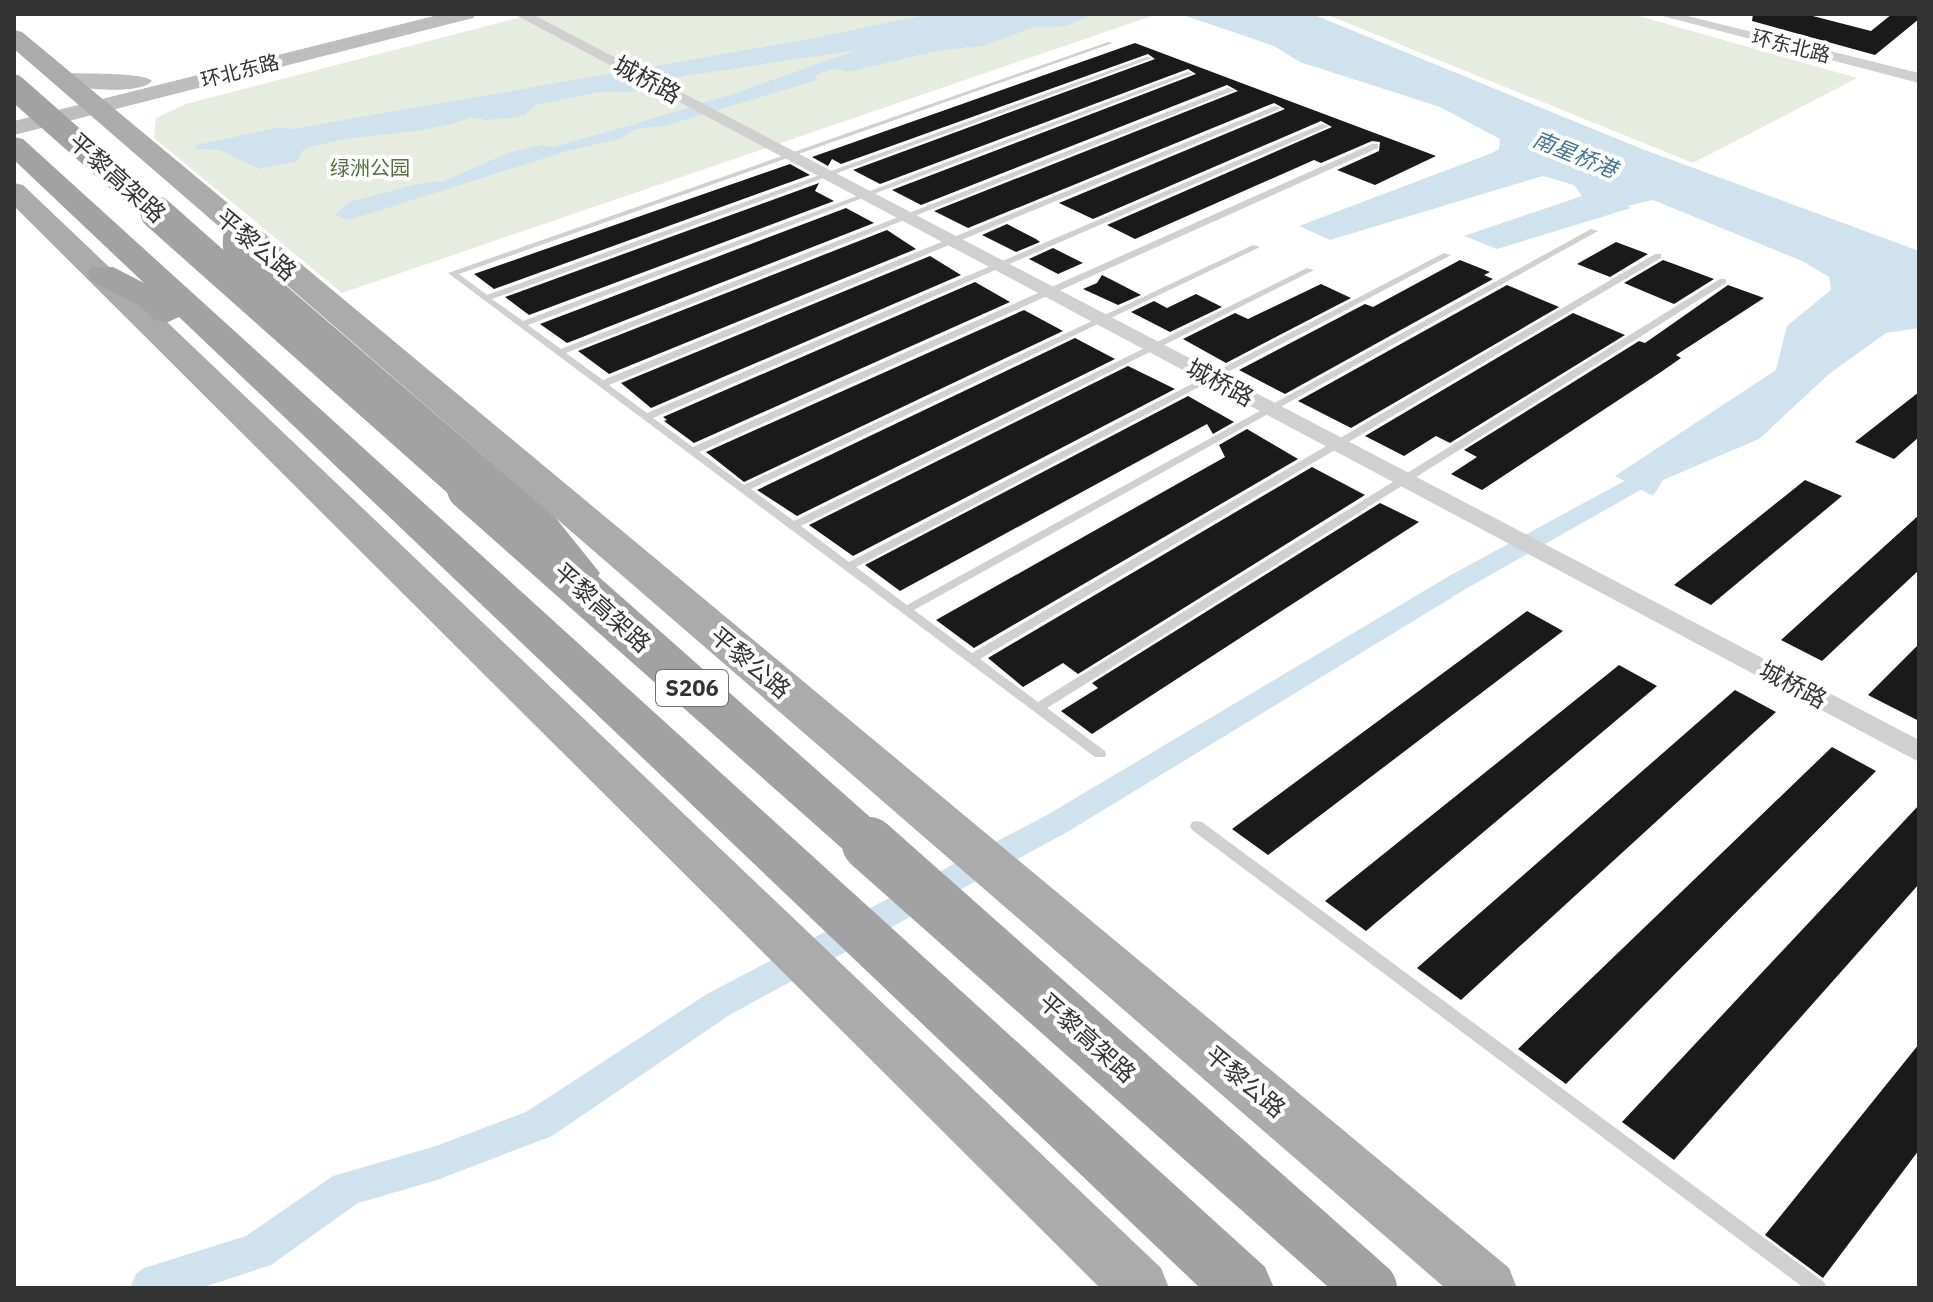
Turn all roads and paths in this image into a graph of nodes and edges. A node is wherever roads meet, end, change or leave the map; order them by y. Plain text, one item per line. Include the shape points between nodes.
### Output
1 (425, 14) edge
2 (466, 14) edge
3 (521, 14) edge
4 (1662, 14) edge
5 (14, 37) edge
6 (1110, 43) dead end
7 (1149, 58) dead end
8 (1189, 73) dead end
9 (1919, 78) edge
10 (64, 79) junction
11 (159, 86) junction
12 (14, 87) edge
13 (1231, 90) dead end
14 (1278, 108) dead end
15 (99, 110) junction
16 (14, 116) edge
17 (1325, 126) dead end
18 (14, 128) edge
19 (14, 145) edge
20 (1375, 146) dead end
21 (789, 155) junction
22 (826, 175) junction
23 (14, 191) edge
24 (865, 195) junction
25 (906, 217) junction
26 (1594, 231) dead end
27 (952, 241) junction
28 (239, 246) junction
29 (1256, 247) dead end
30 (1447, 255) dead end
31 (1658, 256) dead end
32 (998, 266) junction
33 (1310, 270) dead end
34 (102, 274) junction
35 (1723, 281) dead end
36 (1048, 292) junction
37 (486, 298) junction
38 (1101, 320) junction
39 (521, 325) junction
40 (1154, 348) junction
41 (559, 353) junction
42 (1211, 378) junction
43 (602, 384) junction
44 (1270, 409) junction
45 (646, 417) junction
46 (1336, 444) junction
47 (692, 451) junction
48 (1404, 480) junction
49 (743, 489) junction
50 (793, 526) junction
51 (848, 567) junction
52 (906, 610) junction
53 (623, 626) junction
54 (565, 658) junction
55 (971, 659) junction
56 (1038, 708) junction
57 (1919, 752) edge
58 (1100, 754) dead end
59 (1197, 826) dead end
60 (1140, 1288) edge
61 (1243, 1288) edge
62 (1370, 1288) edge
63 (1488, 1288) edge
64 (1818, 1288) edge

1 - 11 main road, 环北东路
2 - 11 main road, 环北东路
3 - 21 street, 城桥路
4 - 9 street, 环东北路
5 - 10 main road, 平黎公路
6 - 21 lane
7 - 22 lane
8 - 24 lane
10 - 11 main road
10 - 15 main road, 平黎公路
11 - 15 main road, 环北东路
11 - 15 main road via 123,115
12 - 53 highway, 平黎高架路 / S206, bridge
13 - 25 lane
14 - 27 lane
15 - 16 main road, 环北东路
15 - 18 main road, 环北东路
15 - 28 main road, 平黎公路
17 - 32 lane
19 - 54 highway, 平黎高架路 / S206
20 - 36 lane
21 - 22 street, 城桥路
21 - 37 lane via 452,273
22 - 24 street, 城桥路
22 - 37 lane
23 - 34 main road
24 - 25 street, 城桥路
24 - 39 lane
25 - 27 street, 城桥路
25 - 41 lane
26 - 44 lane
27 - 32 street, 城桥路
27 - 43 lane
28 - 53 highway, bridge via 541,525
28 - 63 main road, 平黎公路 via 963,843
29 - 38 lane
30 - 42 lane
31 - 46 lane
32 - 36 street, 城桥路
32 - 45 lane
33 - 40 lane
34 - 54 highway via 151,299 426,561
34 - 60 main road
35 - 48 lane
36 - 38 street, 城桥路
36 - 47 lane
37 - 39 lane
38 - 40 street, 城桥路
38 - 49 lane
39 - 41 lane
40 - 42 street, 城桥路
40 - 50 lane
41 - 43 lane
42 - 44 street, 城桥路
42 - 51 lane
43 - 45 lane
44 - 46 street, 城桥路
44 - 52 lane
45 - 47 lane
46 - 48 street, 城桥路
46 - 55 lane
47 - 49 lane
48 - 56 lane
48 - 57 street, 城桥路
49 - 50 lane
50 - 51 lane
51 - 52 lane
52 - 55 lane
53 - 62 highway, 平黎高架路 / S206, bridge
54 - 61 highway, 平黎高架路 / S206
55 - 56 lane
56 - 58 lane
59 - 64 lane

